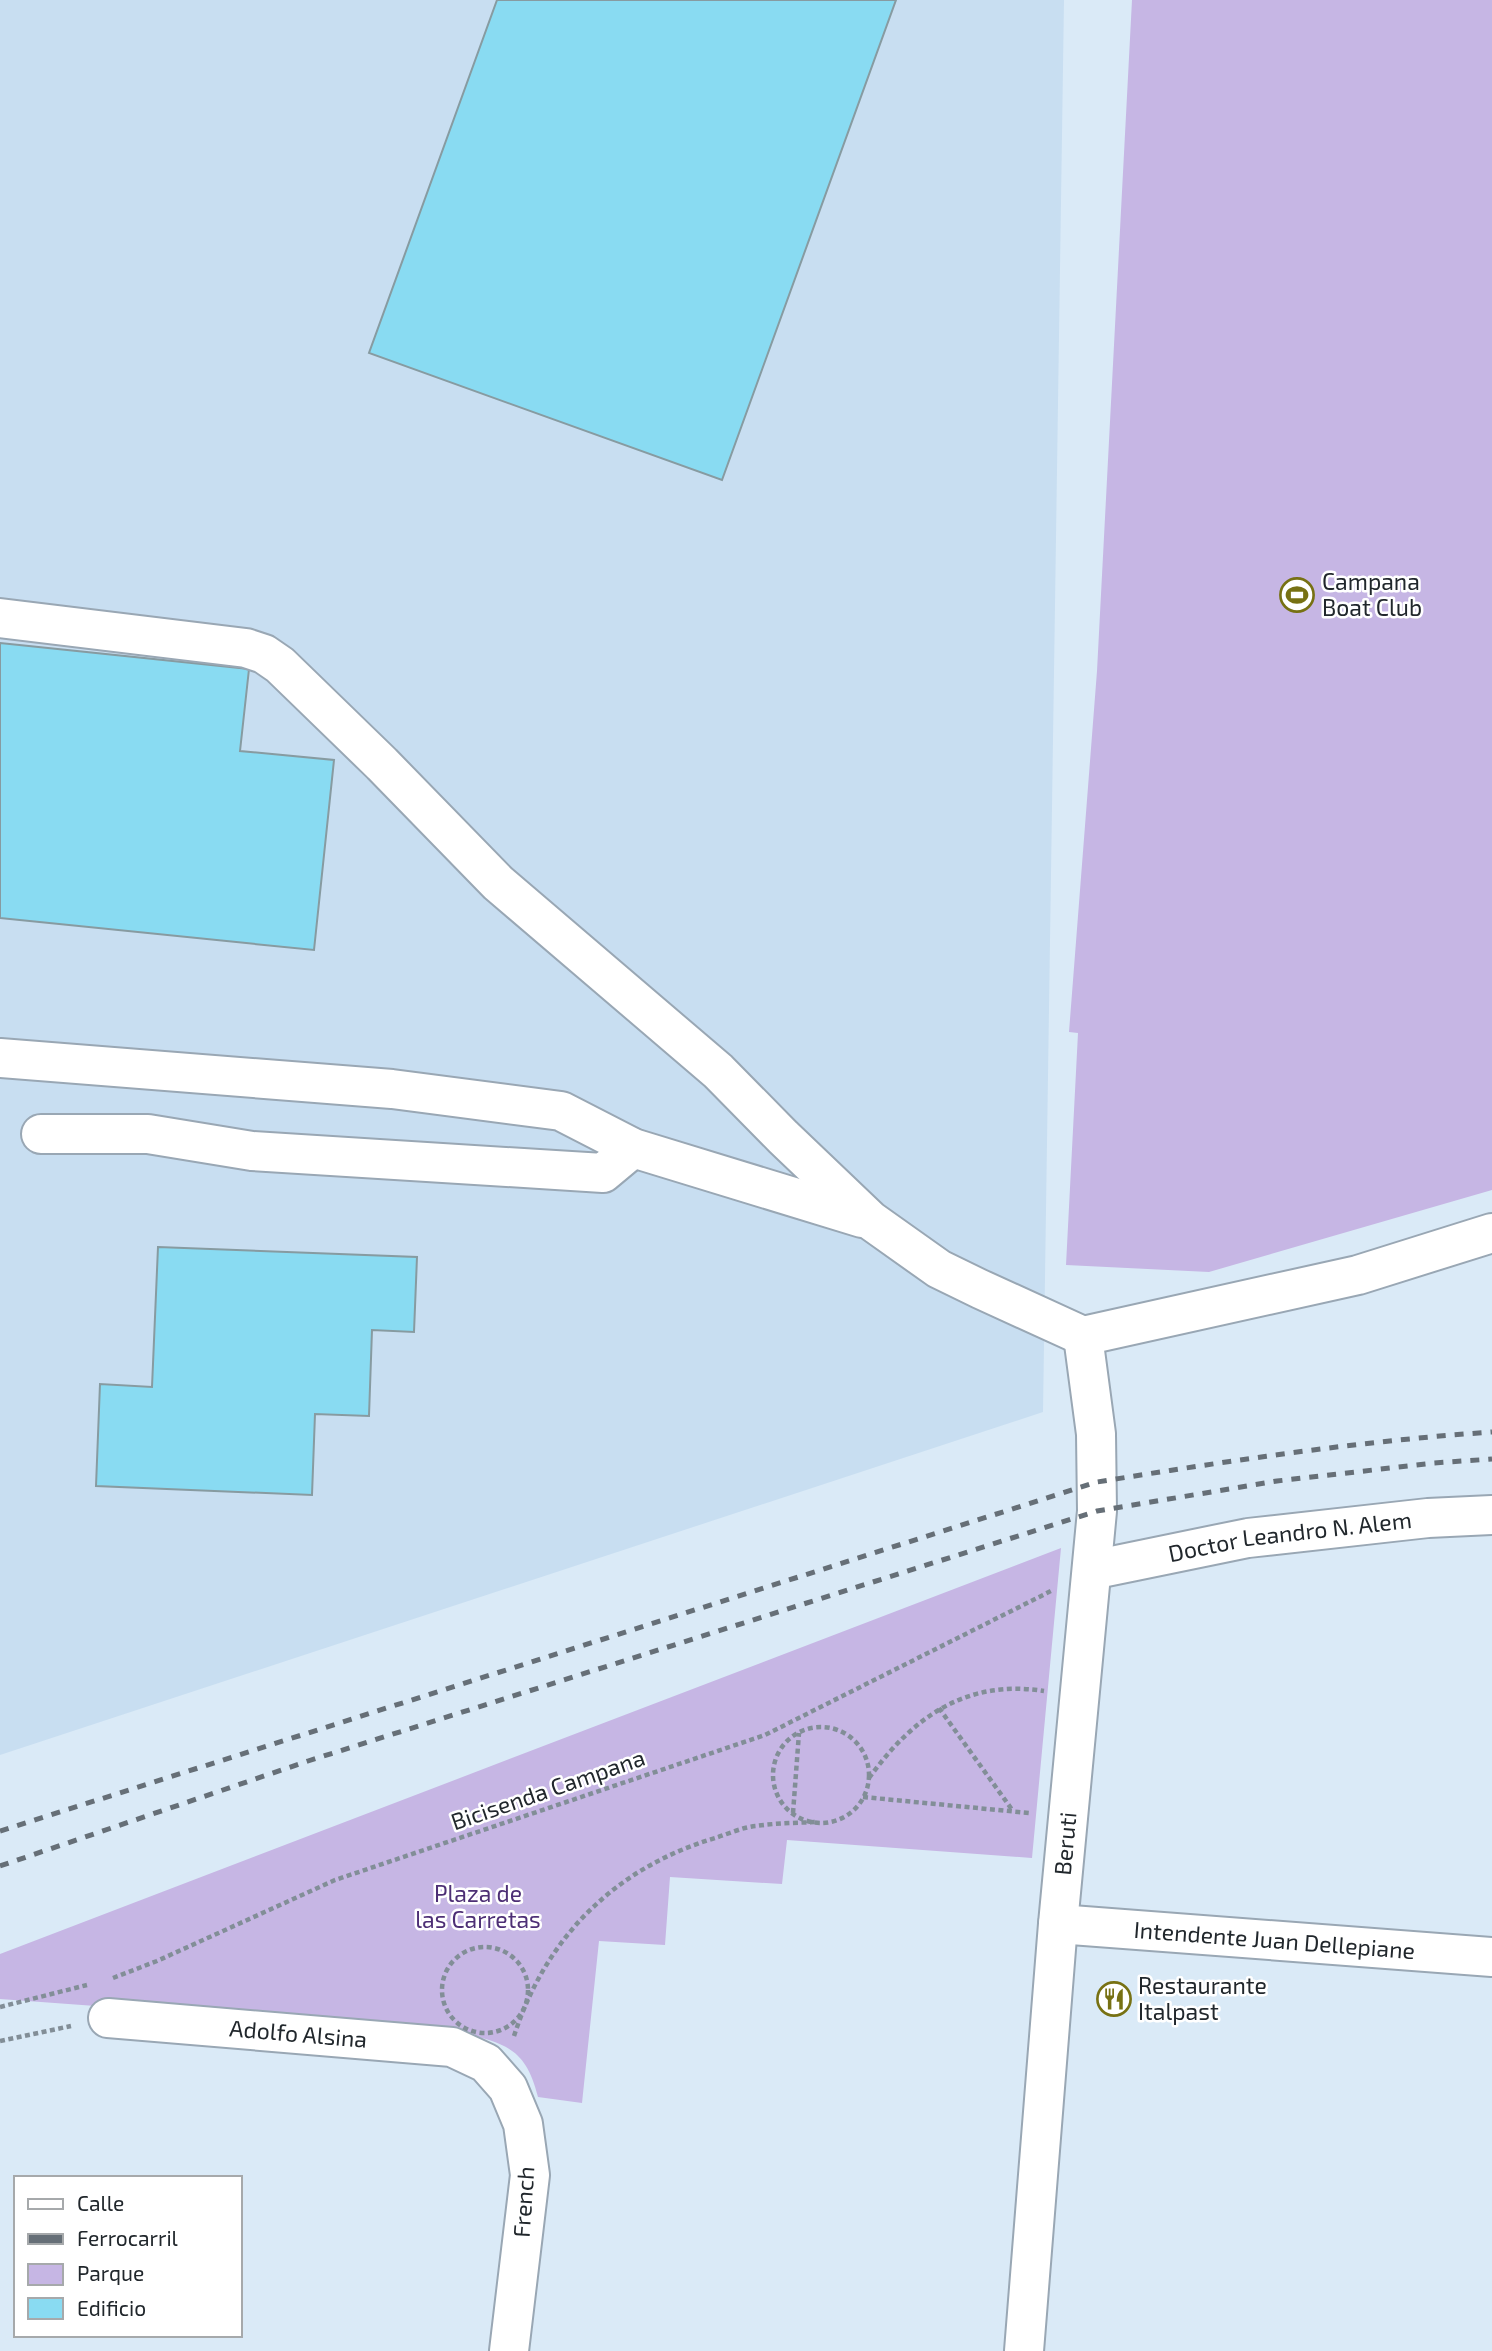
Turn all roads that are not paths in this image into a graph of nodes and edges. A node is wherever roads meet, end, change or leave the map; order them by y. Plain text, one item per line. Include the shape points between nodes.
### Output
1 (0, 618) edge
2 (0, 1058) edge
3 (41, 1134) dead end
4 (633, 1148) junction
5 (870, 1220) junction
6 (1492, 1233) edge
7 (1083, 1336) junction
8 (1492, 1515) edge
9 (1092, 1570) junction
10 (1058, 1924) junction
11 (1492, 1957) edge
12 (108, 2018) road end
13 (493, 2072) joint
14 (509, 2351) edge
15 (1024, 2351) edge

1 - 5 street via 246,648 280,664 498,883 718,1071
2 - 4 street via 392,1089 561,1111
3 - 4 street via 148,1134 252,1150 603,1173
4 - 5 street
5 - 7 street via 939,1269
6 - 7 street via 1358,1275
7 - 9 street, Beruti via 1096,1434
8 - 9 street, Doctor Leandro N. Alem via 1248,1538
9 - 10 street, Beruti
10 - 11 street, Intendente Juan Dellepiane
10 - 15 street, Beruti
12 - 13 street, Adolfo Alsina via 452,2047
13 - 14 street, French via 508,2088 523,2124 530,2175

